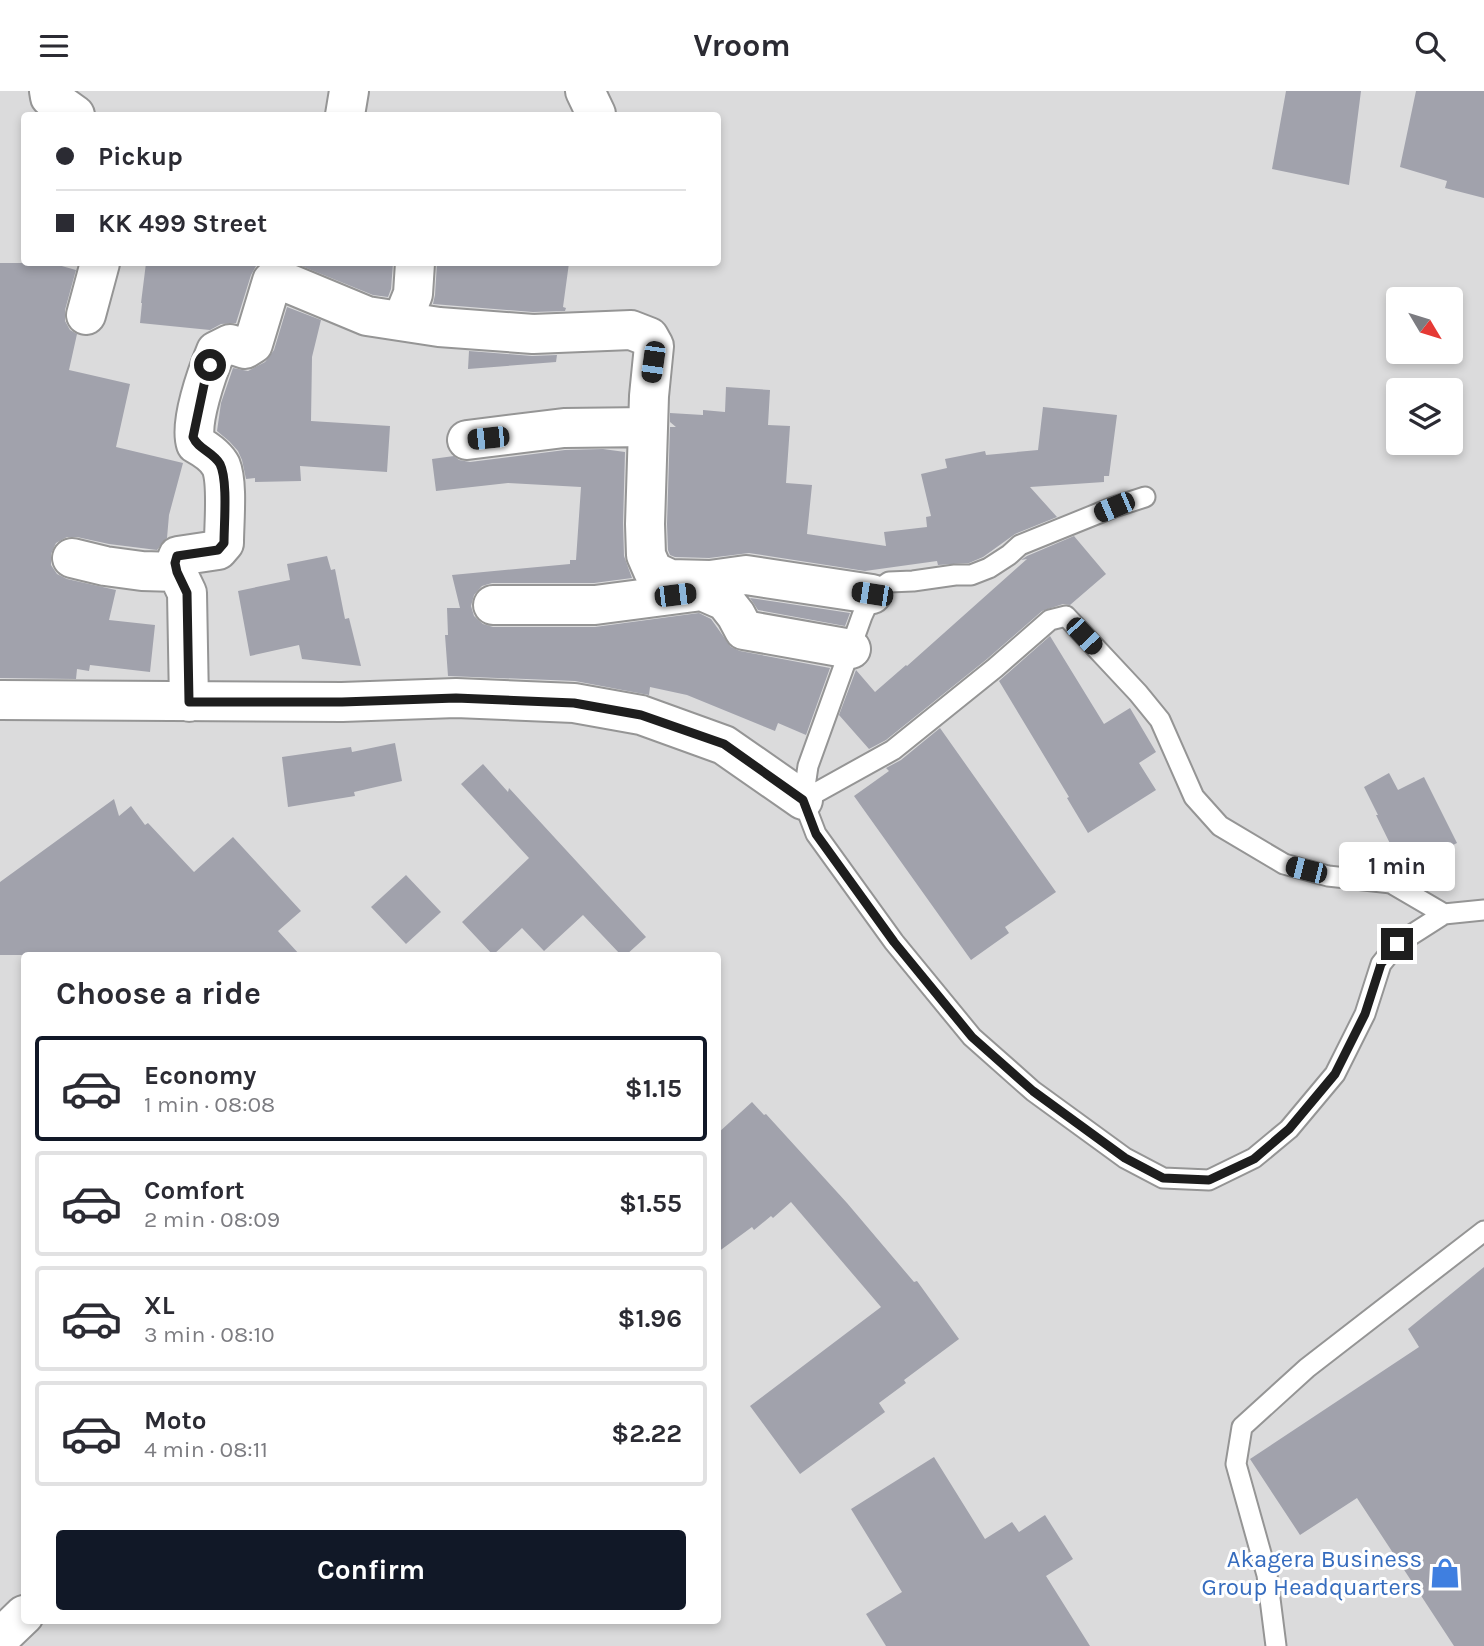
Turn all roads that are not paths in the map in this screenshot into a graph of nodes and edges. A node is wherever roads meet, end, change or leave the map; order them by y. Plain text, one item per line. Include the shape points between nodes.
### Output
1 (49, 91) edge
2 (349, 91) edge
3 (71, 112) edge
4 (346, 112) edge
5 (99, 266) edge
6 (415, 266) edge
7 (318, 279) edge
8 (86, 315) dead end
9 (402, 321) junction
10 (648, 427) junction
11 (467, 440) dead end
12 (1145, 496) dead end
13 (72, 558) dead end
14 (177, 572) junction
15 (872, 594) junction
16 (493, 605) dead end
17 (851, 649) junction
18 (0, 700) edge
19 (189, 702) junction
20 (803, 800) junction
21 (1484, 910) edge
22 (1444, 914) junction
23 (1484, 1231) edge
24 (21, 1618) edge
25 (0, 1638) edge
26 (1276, 1646) edge

1 - 3 street
2 - 4 street
5 - 8 street
6 - 9 street via 414,295
7 - 9 street via 367,316
7 - 14 street via 290,284 272,281 253,344 245,349 230,344 216,351 193,437 220,465 224,543 218,550 177,556
9 - 10 street via 533,334 631,330 649,337 654,346
10 - 11 street via 564,428
10 - 15 street via 646,555 653,571 670,579 746,575
12 - 15 lane via 1020,545 971,576 890,582
13 - 14 street via 105,566
14 - 19 street via 187,593
15 - 17 lane
16 - 17 street via 595,605 702,591 725,601 744,630
17 - 20 lane via 808,767
18 - 19 street
19 - 20 street via 456,698 574,703 641,715 724,744
20 - 22 lane via 893,750 1050,620 1066,617 1160,720 1194,797 1220,826 1284,865 1328,876 1391,883
20 - 22 lane via 816,834 894,942 972,1037 1033,1091 1125,1158 1163,1178 1209,1180 1254,1159 1289,1129 1335,1074 1365,1014 1381,964 1397,944
21 - 22 lane
23 - 26 lane via 1307,1368 1242,1427 1236,1464 1267,1575
24 - 25 street

